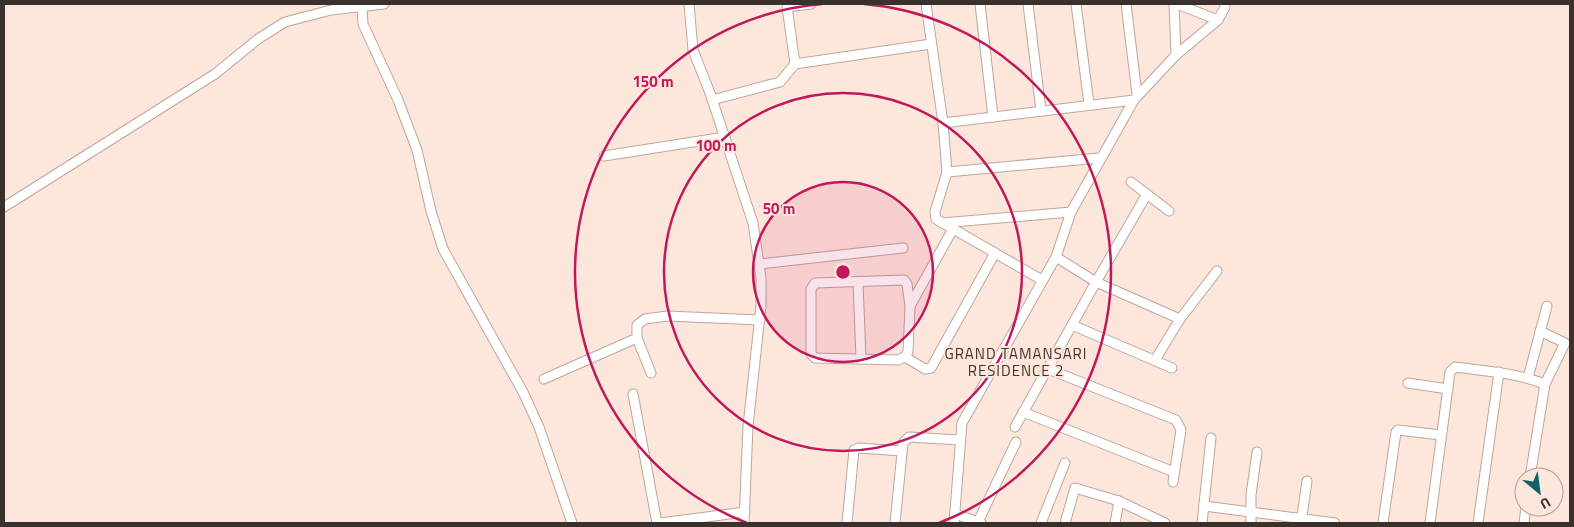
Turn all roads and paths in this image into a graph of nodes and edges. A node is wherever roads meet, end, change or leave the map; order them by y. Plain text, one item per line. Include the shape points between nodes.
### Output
1 (384, 4) edge
2 (689, 4) edge
3 (810, 4) edge
4 (926, 4) edge
5 (980, 4) edge
6 (1028, 4) edge
7 (1076, 4) edge
8 (1126, 4) edge
9 (1176, 4) edge
10 (373, 5) edge
11 (1225, 7) dead end
12 (362, 8) junction
13 (1218, 20) junction
14 (931, 44) junction
15 (1176, 55) junction
16 (795, 64) junction
17 (1136, 97) junction
18 (712, 100) junction
19 (1089, 104) junction
20 (1041, 110) junction
21 (992, 117) junction
22 (944, 123) junction
23 (725, 137) junction
24 (604, 156) dead end
25 (1100, 158) junction
26 (947, 172) junction
27 (1131, 182) dead end
28 (1146, 194) junction
29 (4, 207) edge
30 (1169, 211) dead end
31 (1071, 212) junction
32 (941, 223) junction
33 (953, 229) junction
34 (903, 248) dead end
35 (995, 253) junction
36 (1056, 257) junction
37 (759, 264) junction
38 (1217, 271) dead end
39 (1042, 280) junction
40 (858, 282) junction
41 (1096, 282) junction
42 (910, 306) junction
43 (1547, 306) dead end
44 (1180, 319) junction
45 (760, 320) junction
46 (1072, 325) junction
47 (1540, 331) junction
48 (637, 338) junction
49 (905, 357) junction
50 (861, 358) junction
51 (1155, 360) junction
52 (1172, 368) dead end
53 (1048, 369) junction
54 (1499, 372) junction
55 (651, 373) dead end
56 (1528, 378) junction
57 (544, 380) dead end
58 (1408, 383) dead end
59 (1545, 384) junction
60 (1448, 389) junction
61 (633, 394) dead end
62 (1023, 412) junction
63 (1015, 427) dead end
64 (1441, 435) junction
65 (1211, 438) dead end
66 (959, 440) junction
67 (1016, 442) dead end
68 (902, 451) junction
69 (1257, 452) dead end
70 (1065, 463) dead end
71 (1532, 467) edge
72 (1307, 480) dead end
73 (1119, 501) junction
74 (1204, 506) junction
75 (745, 512) junction
76 (954, 518) edge
77 (1252, 518) edge
78 (1301, 521) edge
79 (572, 523) edge
80 (659, 523) edge
81 (744, 523) edge
82 (846, 523) edge
83 (895, 523) edge
84 (980, 523) edge
85 (1041, 523) edge
86 (1065, 523) edge
87 (1115, 523) edge
88 (1165, 523) edge
89 (1202, 523) edge
90 (1335, 523) edge
91 (1383, 523) edge
92 (1430, 523) edge
93 (1478, 523) edge

1 - 10 street
2 - 18 street via 693,50
3 - 16 street via 787,7
4 - 14 street
5 - 21 street
6 - 20 street
7 - 19 street
8 - 17 street
9 - 13 street
9 - 15 street
10 - 12 street
11 - 13 street
12 - 29 street via 332,10 285,22 215,74
12 - 79 street via 363,24 417,150 443,248 523,392 539,427
13 - 15 street
14 - 16 street
14 - 22 street
15 - 17 street
16 - 18 street via 780,82
17 - 19 street
17 - 25 street
18 - 23 street
19 - 20 street
20 - 21 street
21 - 22 street
22 - 26 street
23 - 24 street
23 - 37 street via 753,223
25 - 26 street
25 - 31 street
26 - 32 street via 935,212
27 - 28 street
28 - 30 street
28 - 41 street
31 - 32 street
31 - 36 street
32 - 33 street
33 - 35 street
33 - 42 street
34 - 37 street
35 - 39 street
35 - 49 street via 931,368 925,369
36 - 39 street
36 - 41 street
37 - 45 street via 762,289
38 - 44 street
39 - 66 street via 962,423
40 - 42 street via 904,280
40 - 50 street
40 - 50 street via 815,283 811,289 811,354 815,358
41 - 44 street
41 - 46 street
42 - 49 street
43 - 47 street
44 - 51 street
45 - 48 street via 658,316 637,325
45 - 75 street via 748,426
46 - 51 street
46 - 53 street
47 - 56 street
47 - 59 street via 1565,343
48 - 55 street
48 - 57 street
49 - 50 street via 898,360
51 - 52 street
53 - 62 street
53 - 62 street via 1176,420 1181,430 1174,477
54 - 56 street
54 - 60 street via 1455,367 1450,372
54 - 93 street
56 - 59 street
58 - 60 street
59 - 71 street
60 - 64 street
61 - 80 street
62 - 63 street
64 - 91 street via 1396,432
64 - 92 street
65 - 74 street
66 - 68 street via 909,436
66 - 76 street
67 - 84 street
68 - 82 street via 854,450
68 - 83 street
69 - 77 street via 1251,495
70 - 85 street
72 - 78 street
73 - 86 street via 1075,488
73 - 87 street
73 - 88 street
74 - 77 street
74 - 89 street
75 - 80 street
75 - 81 street
76 - 84 street
77 - 78 street
78 - 90 street

